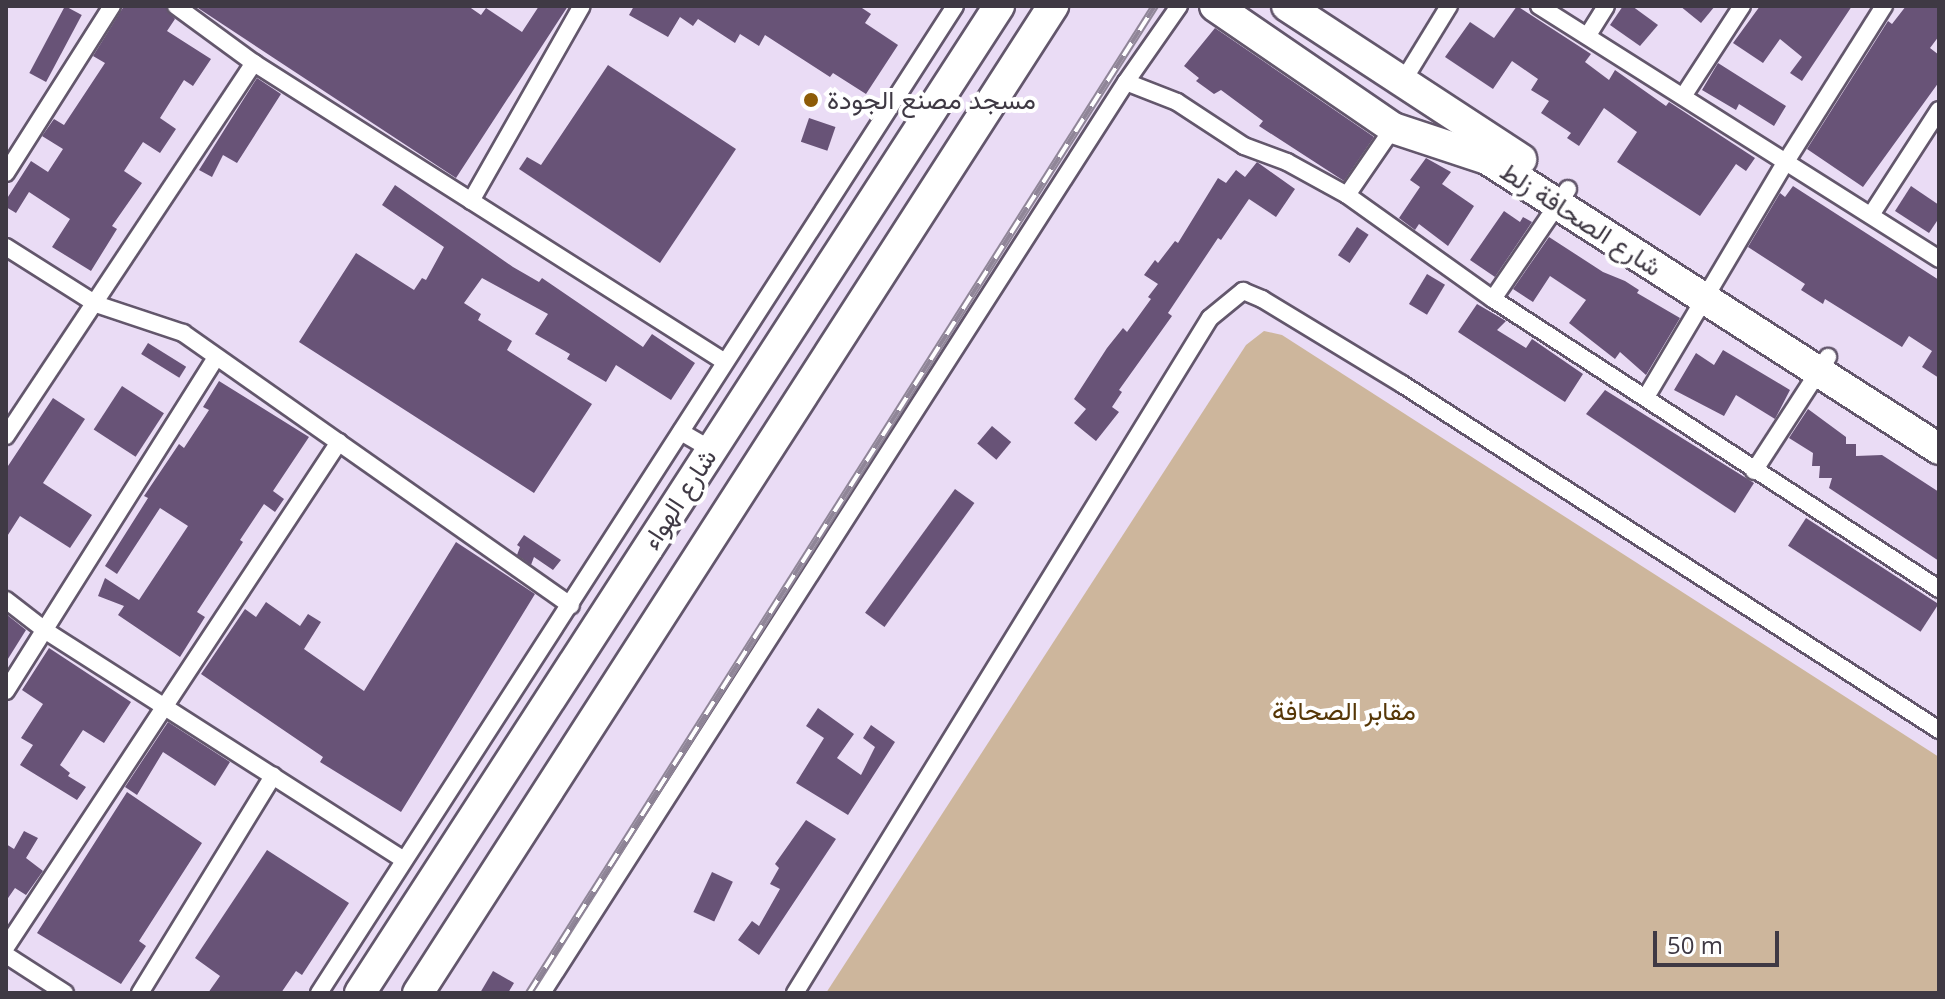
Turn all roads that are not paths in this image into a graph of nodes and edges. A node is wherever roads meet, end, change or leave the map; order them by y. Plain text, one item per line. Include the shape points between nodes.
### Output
1 (112, 6) edge
2 (176, 6) edge
3 (582, 6) edge
4 (955, 6) edge
5 (999, 6) edge
6 (1053, 6) edge
7 (1179, 6) edge
8 (1215, 6) edge
9 (1287, 6) edge
10 (1449, 6) edge
11 (1539, 6) edge
12 (1606, 6) edge
13 (1742, 6) edge
14 (1884, 6) edge
15 (1588, 35) junction
16 (254, 63) junction
17 (1403, 81) junction
18 (1126, 82) junction
19 (1684, 95) junction
20 (1939, 110) edge
21 (1393, 128) junction
22 (1787, 160) junction
23 (6, 173) edge
24 (1347, 195) junction
25 (1563, 197) junction
26 (471, 201) junction
27 (1871, 215) junction
28 (6, 247) edge
29 (1939, 259) edge
30 (1709, 290) junction
31 (1493, 299) junction
32 (96, 304) junction
33 (215, 359) junction
34 (725, 362) junction
35 (1824, 364) junction
36 (1646, 397) junction
37 (1939, 429) edge
38 (681, 432) junction
39 (6, 436) edge
40 (339, 442) junction
41 (711, 449) junction
42 (1939, 449) edge
43 (1754, 471) junction
44 (1939, 589) edge
45 (6, 600) edge
46 (571, 606) junction
47 (46, 631) junction
48 (6, 691) edge
49 (164, 707) junction
50 (1939, 730) edge
51 (273, 776) junction
52 (402, 859) junction
53 (6, 947) edge
54 (6, 955) edge
55 (65, 993) edge
56 (140, 993) edge
57 (319, 993) edge
58 (360, 993) edge
59 (418, 993) edge
60 (542, 993) edge
61 (795, 993) edge

1 - 23 street
2 - 16 street
3 - 26 street
4 - 34 street
5 - 41 highway, شارع الهواء
6 - 59 highway, شارع الهواء
7 - 18 street
8 - 21 highway, شارع الصحافة زلط
9 - 17 highway, شارع الصحافة زلط
10 - 17 street
11 - 15 street
12 - 15 street
13 - 19 street
14 - 22 street
15 - 19 street
16 - 26 street
16 - 32 street
17 - 25 highway, شارع الصحافة زلط
18 - 24 street via 1177,102 1244,146 1287,162
18 - 60 street
19 - 22 street
20 - 27 street
21 - 24 street
21 - 25 highway, شارع الصحافة زلط via 1487,159
22 - 27 street
22 - 30 street
24 - 31 street
25 - 30 highway, شارع الصحافة زلط
25 - 31 street
26 - 34 street
27 - 29 street
28 - 32 street
30 - 35 highway, شارع الصحافة زلط
30 - 36 street
31 - 36 street
32 - 33 street via 183,333
32 - 39 street
33 - 40 street
33 - 47 street
34 - 38 street
35 - 37 highway, شارع الصحافة زلط
35 - 42 highway, شارع الصحافة زلط
35 - 43 street
36 - 43 street
38 - 41 street
38 - 46 street
40 - 46 street
40 - 49 street
41 - 58 highway, شارع الهواء
43 - 44 street
45 - 47 street
46 - 52 street
47 - 48 street
47 - 49 street
49 - 51 street
49 - 53 street
50 - 61 street via 1402,384 1243,291 1210,318
51 - 52 street
51 - 56 street
52 - 57 street
54 - 55 street

